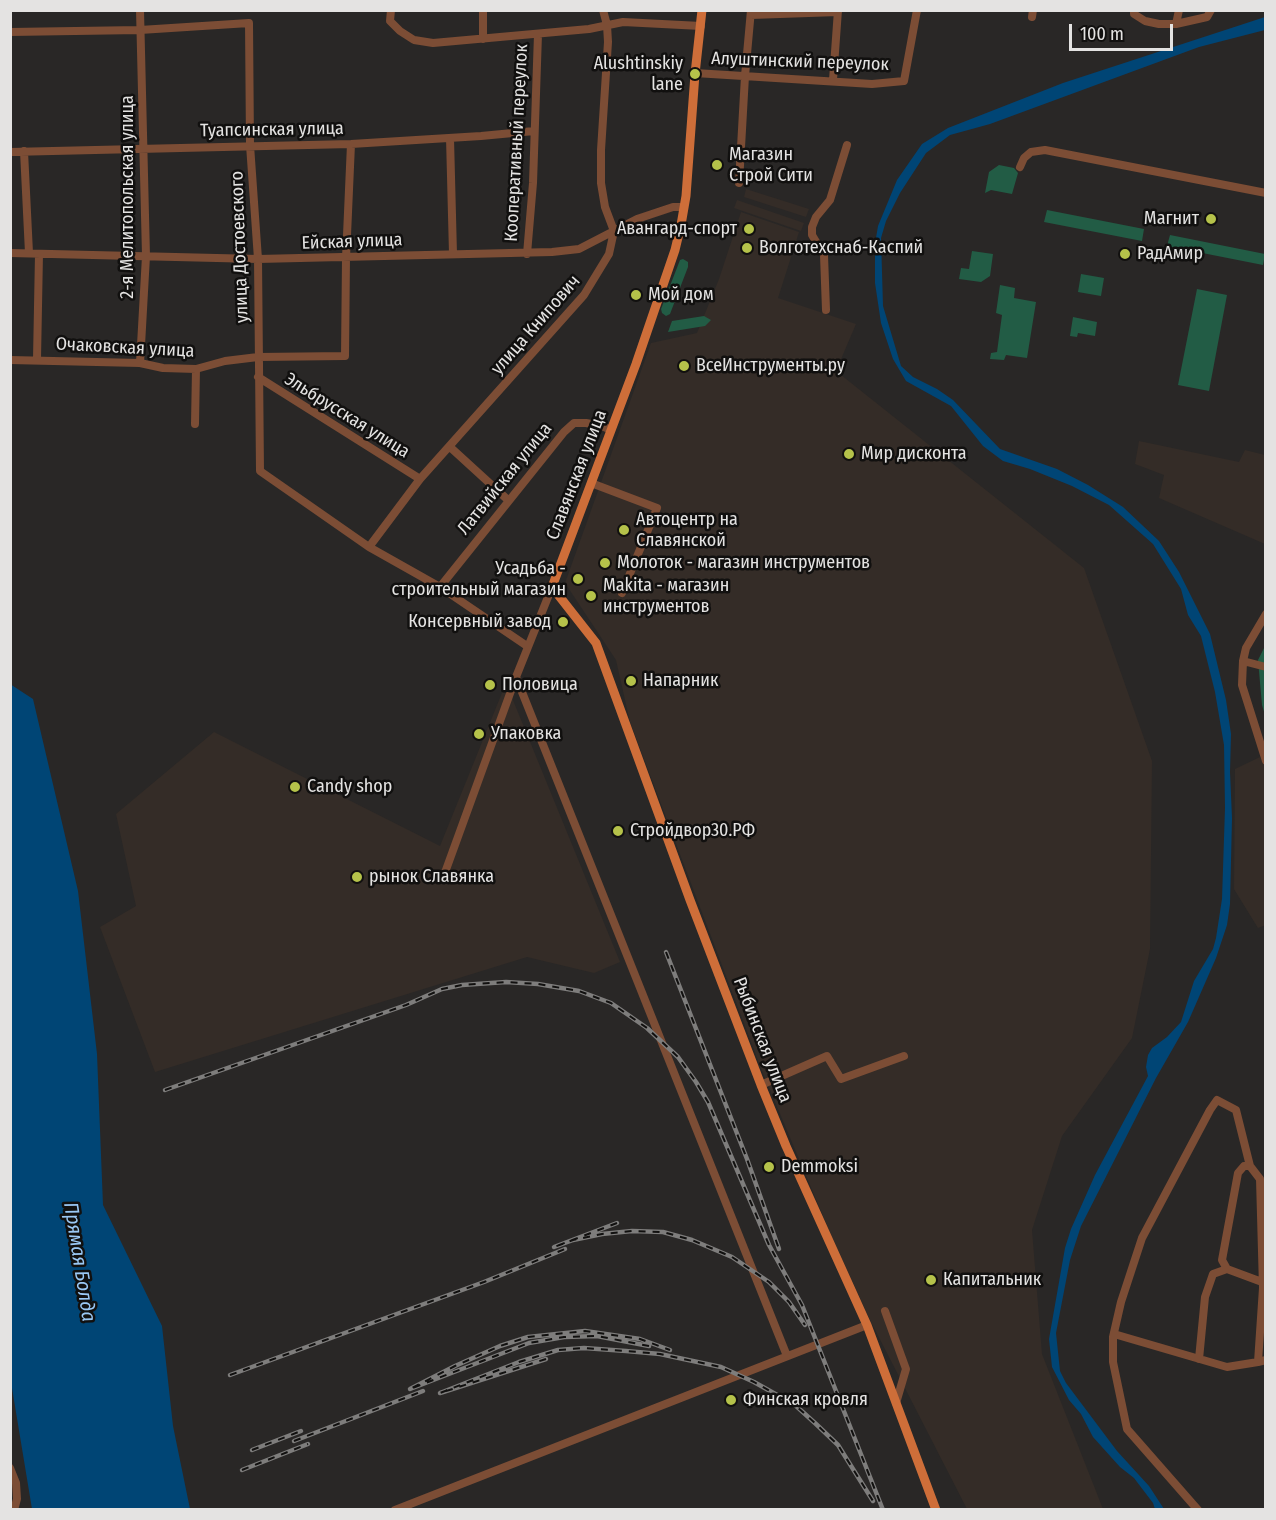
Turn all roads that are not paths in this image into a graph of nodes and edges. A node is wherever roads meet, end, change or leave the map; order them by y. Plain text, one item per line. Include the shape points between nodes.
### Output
1 (140, 10) edge
2 (391, 10) edge
3 (483, 10) edge
4 (603, 10) edge
5 (702, 10) edge
6 (917, 10) edge
7 (1134, 10) edge
8 (1179, 10) edge
9 (1211, 10) edge
10 (838, 11) edge
11 (751, 13) edge
12 (1176, 24) junction
13 (607, 25) junction
14 (701, 26) junction
15 (140, 30) junction
16 (10, 32) edge
17 (538, 34) junction
18 (483, 39) junction
19 (695, 73) junction
20 (745, 76) junction
21 (833, 80) junction
22 (534, 131) junction
23 (450, 138) junction
24 (351, 144) junction
25 (250, 145) junction
26 (847, 145) dead end
27 (144, 148) junction
28 (24, 151) junction
29 (10, 152) edge
30 (1020, 167) dead end
31 (739, 183) dead end
32 (1266, 193) edge
33 (684, 207) junction
34 (614, 231) junction
35 (10, 253) edge
36 (28, 253) junction
37 (39, 254) junction
38 (453, 254) junction
39 (527, 254) junction
40 (146, 256) junction
41 (346, 258) junction
42 (258, 259) junction
43 (826, 310) dead end
44 (258, 357) junction
45 (10, 360) edge
46 (38, 360) junction
47 (140, 363) junction
48 (196, 369) junction
49 (258, 377) junction
50 (195, 424) dead end
51 (611, 430) junction
52 (450, 447) junction
53 (420, 479) junction
54 (591, 483) junction
55 (508, 500) junction
56 (369, 547) junction
57 (552, 586) junction
58 (440, 587) junction
59 (622, 593) dead end
60 (1266, 614) edge
61 (527, 646) junction
62 (1243, 662) junction
63 (1266, 667) edge
64 (516, 677) junction
65 (1266, 761) edge
66 (443, 878) dead end
67 (904, 1056) dead end
68 (761, 1085) junction
69 (1250, 1166) junction
70 (1227, 1269) junction
71 (1262, 1282) junction
72 (885, 1311) dead end
73 (867, 1325) junction
74 (1114, 1334) junction
75 (787, 1356) junction
76 (1199, 1359) junction
77 (1262, 1361) edge
78 (896, 1403) junction
79 (10, 1468) edge
80 (14, 1509) edge
81 (395, 1509) edge
82 (936, 1509) edge
83 (1198, 1509) edge

1 - 15 street, 2-я Мелитопольская улица
2 - 18 street via 390,21 414,40 433,43
3 - 18 street
4 - 13 street
5 - 14 main road
6 - 21 street, Алуштинский переулок via 904,81 872,84
7 - 12 street via 1145,21
8 - 12 street
9 - 12 street via 1207,17
10 - 11 street
10 - 21 street
11 - 20 street
13 - 14 street via 623,22
13 - 17 street
13 - 34 street via 601,183
14 - 19 main road
15 - 16 street
15 - 25 street, улица Достоевского via 249,23
15 - 27 street, 2-я Мелитопольская улица
17 - 18 street
17 - 22 street, Кооперативный переулок
19 - 20 street, Алуштинский переулок
19 - 33 main road
20 - 21 street, Алуштинский переулок
20 - 31 street
22 - 23 street, Туапсинская улица
22 - 39 street, Кооперативный переулок
23 - 24 street, Туапсинская улица
23 - 38 street
24 - 25 street, Туапсинская улица
24 - 41 street
25 - 27 street, Туапсинская улица
25 - 42 street, улица Достоевского
26 - 43 street via 830,200 812,227 812,235 824,255
27 - 28 street, Туапсинская улица
27 - 40 street, 2-я Мелитопольская улица
28 - 29 street, Туапсинская улица
28 - 36 street
30 - 32 street via 1031,152 1045,150
33 - 34 street, Ейская улица via 655,212
33 - 51 main road, Славянская улица via 675,250
34 - 39 street, Ейская улица via 579,249
34 - 52 street, улица Книпович via 609,254 584,295
35 - 36 street, Ейская улица
36 - 37 street, Ейская улица
37 - 40 street, Ейская улица
37 - 46 street
38 - 39 street, Ейская улица
38 - 41 street, Ейская улица
40 - 42 street, Ейская улица
40 - 47 street, 2-я Мелитопольская улица
41 - 42 street, Ейская улица
41 - 44 street, Очаковская улица via 345,356
42 - 44 street, улица Достоевского
44 - 48 street, Очаковская улица
44 - 49 street, улица Достоевского
45 - 46 street, Очаковская улица
46 - 47 street, Очаковская улица
47 - 48 street, Очаковская улица
48 - 50 street
49 - 53 street, Эльбрусская улица
49 - 56 street, улица Достоевского via 260,471
51 - 54 main road, Славянская улица
51 - 55 street, Латвийская улица via 574,423
52 - 53 street, улица Книпович
52 - 55 street
53 - 56 street, улица Книпович
54 - 57 main road, Славянская улица
54 - 59 street via 657,508
55 - 58 street, Латвийская улица
56 - 58 street
57 - 61 street, Славянская улица
57 - 68 main road, Рыбинская улица via 596,643
58 - 61 street
60 - 62 street via 1246,648
61 - 64 street, Славянская улица
62 - 63 street
62 - 65 street via 1242,685
64 - 66 street, Славянская улица
64 - 75 street
67 - 68 street via 841,1080 827,1056
68 - 73 main road, Рыбинская улица
69 - 70 street via 1244,1166 1238,1173 1222,1260
69 - 71 street via 1260,1179
69 - 74 street via 1236,1110 1217,1100 1142,1238
70 - 71 street
70 - 76 street via 1213,1274 1205,1297
71 - 77 street
72 - 78 street via 906,1369
73 - 75 street
73 - 78 main road, Рыбинская улица
74 - 76 street
74 - 83 street via 1113,1362 1127,1429
75 - 81 street
76 - 77 street via 1227,1367
78 - 82 main road, Рыбинская улица
79 - 80 street via 16,1483

